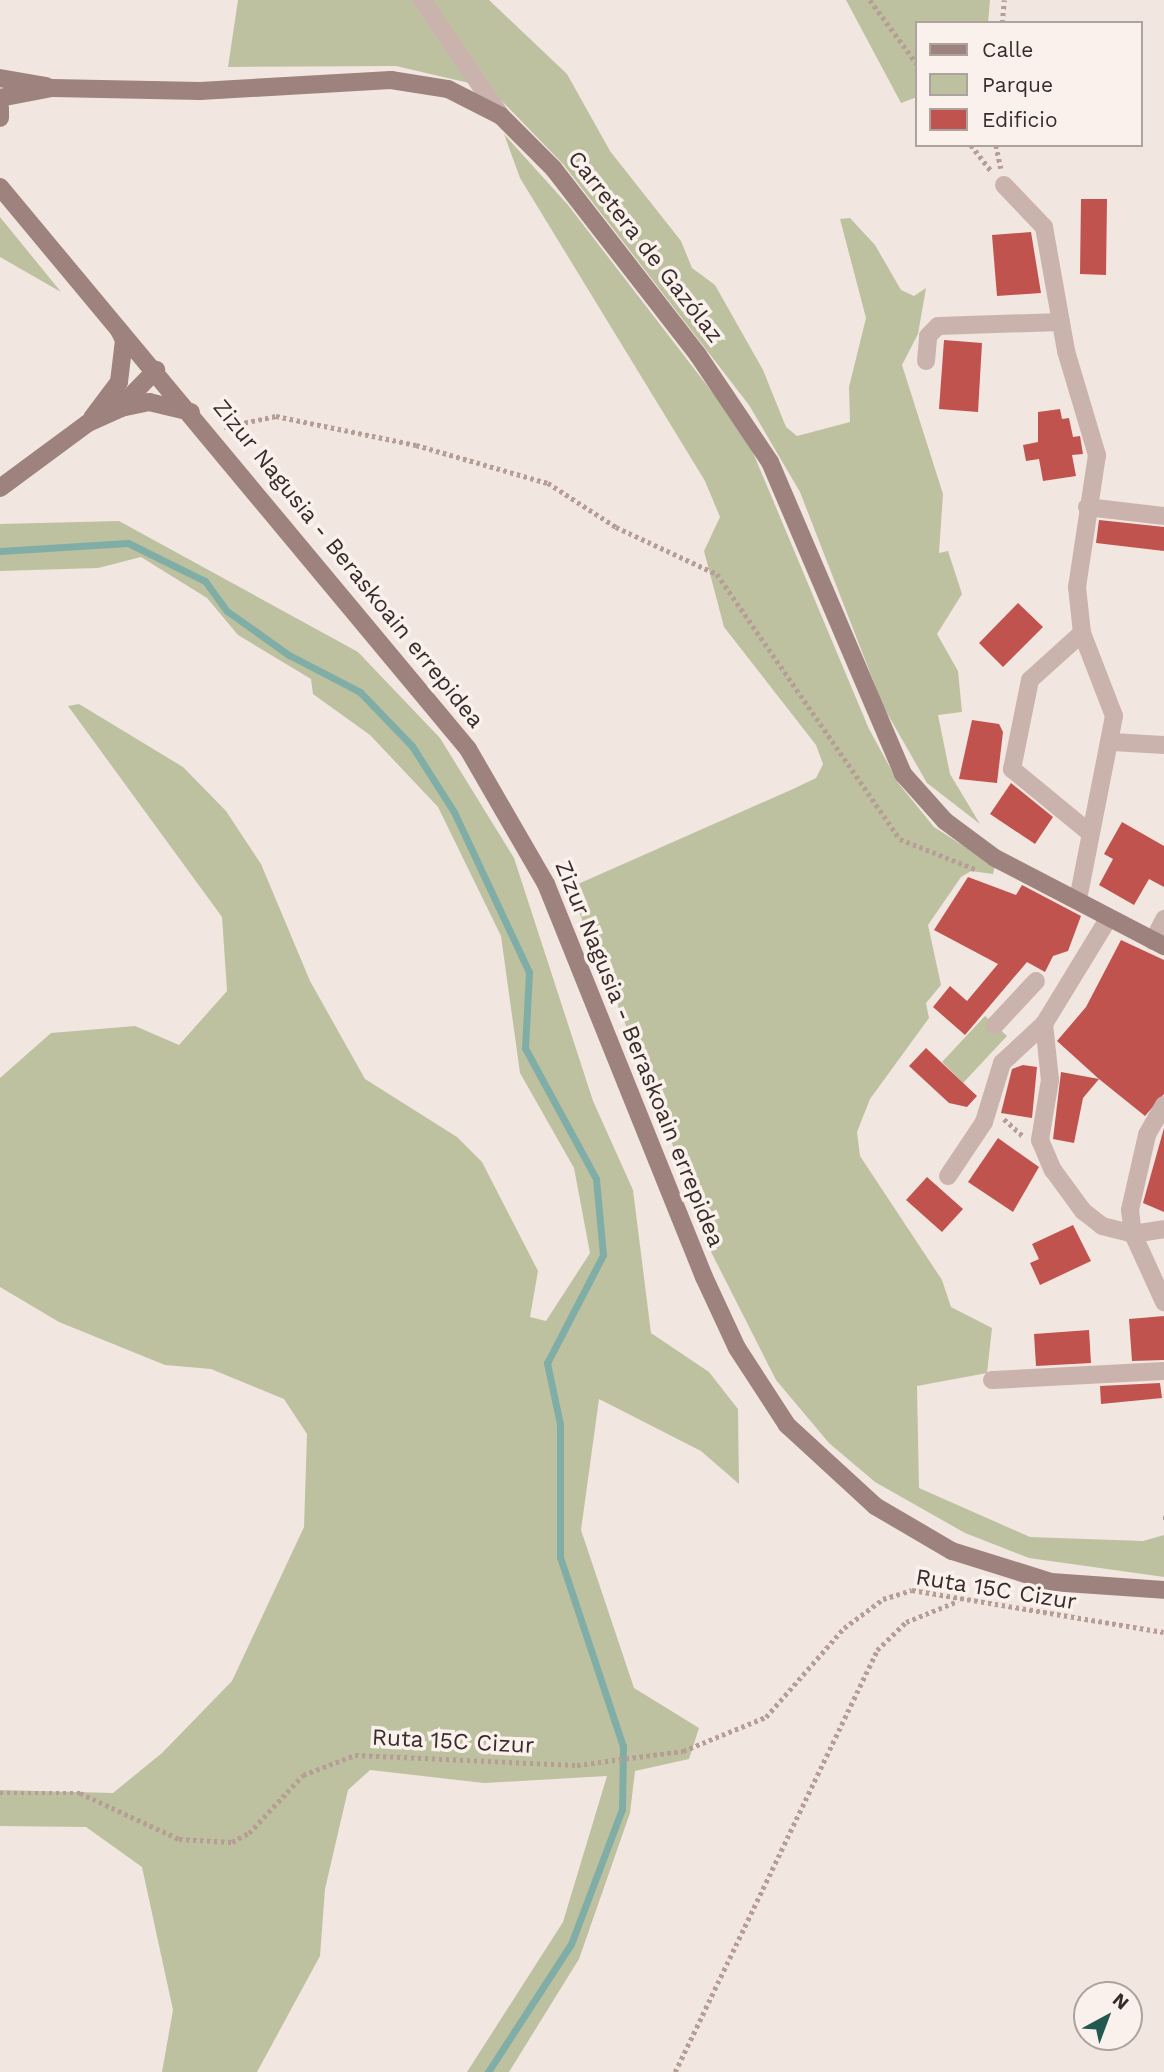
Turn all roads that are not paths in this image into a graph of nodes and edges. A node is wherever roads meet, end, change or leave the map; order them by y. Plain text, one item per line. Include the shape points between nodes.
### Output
1 (422, 0) edge
2 (0, 78) edge
3 (52, 88) junction
4 (0, 98) edge
5 (0, 108) edge
6 (500, 116) junction
7 (0, 118) edge
8 (1003, 185) road end
9 (0, 187) edge
10 (108, 313) junction
11 (1061, 322) junction
12 (926, 361) dead end
13 (156, 370) junction
14 (114, 411) junction
15 (192, 413) junction
16 (88, 423) junction
17 (0, 488) edge
18 (1087, 507) junction
19 (1164, 516) edge
20 (1082, 633) junction
21 (1112, 742) junction
22 (1164, 745) edge
23 (1090, 834) junction
24 (1078, 900) junction
25 (1108, 919) junction
26 (1164, 919) edge
27 (1158, 944) edge
28 (1062, 996) junction
29 (1044, 1024) junction
30 (995, 1025) dead end
31 (1162, 1113) edge
32 (948, 1176) dead end
33 (1164, 1229) edge
34 (1133, 1234) junction
35 (1164, 1302) edge
36 (1164, 1371) edge
37 (992, 1380) dead end
38 (1164, 1590) edge

1 - 6 street
2 - 3 street
3 - 4 street
3 - 6 street, Carretera de Gazólaz via 200,91 391,80 447,89
5 - 7 street
6 - 24 street, Carretera de Gazólaz via 553,168 741,416 770,462 881,732 903,774 945,821 995,858
8 - 11 street via 1044,227
9 - 10 street, Zizur Nagusia - Beraskoain errepidea
10 - 13 street, Zizur Nagusia - Beraskoain errepidea
10 - 16 street via 124,340 119,382
11 - 12 street via 938,327 928,336
11 - 18 street via 1097,455
13 - 14 street
13 - 15 street, Zizur Nagusia - Beraskoain errepidea
14 - 15 street via 149,402
14 - 16 street
15 - 38 street, Zizur Nagusia - Beraskoain errepidea via 429,698 508,814 567,932 704,1277 737,1348 787,1425 875,1506 952,1550 1051,1582
16 - 17 street
18 - 19 street
18 - 20 street via 1077,587
20 - 21 street via 1109,692
20 - 23 street via 1030,680 1012,769
21 - 22 street
21 - 23 street
23 - 24 street
24 - 25 street, Carretera de Gazólaz
25 - 27 street, Carretera de Gazólaz
25 - 28 street
26 - 27 street
28 - 29 street
28 - 30 street via 1032,978
29 - 32 street via 1002,1063 984,1122
29 - 34 street via 1050,1080 1040,1140 1083,1211 1102,1226
31 - 34 street via 1130,1210
33 - 34 street
34 - 35 street
36 - 37 street

